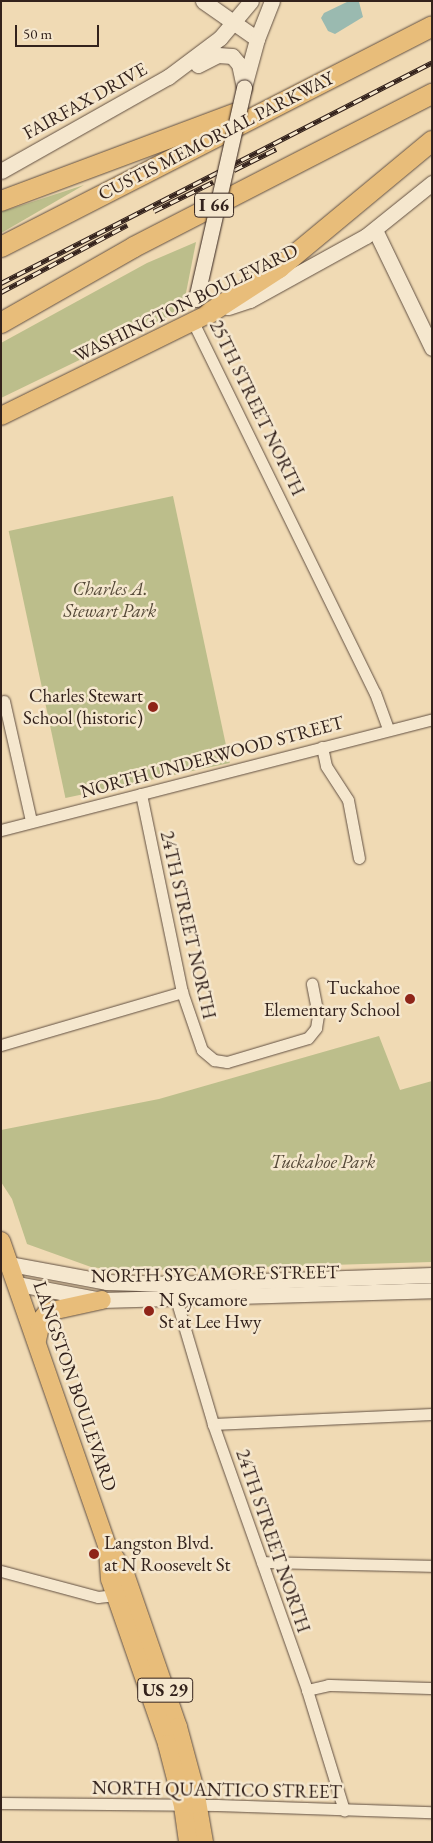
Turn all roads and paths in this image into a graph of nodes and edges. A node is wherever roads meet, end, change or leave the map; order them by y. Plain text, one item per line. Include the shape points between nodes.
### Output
1 (203, 1) edge
2 (251, 1) edge
3 (272, 1) edge
4 (234, 24) junction
5 (432, 26) edge
6 (257, 39) junction
7 (332, 77) junction
8 (168, 78) junction
9 (244, 87) junction
10 (432, 94) edge
11 (432, 141) edge
12 (1, 171) edge
13 (432, 183) edge
14 (1, 201) edge
15 (375, 230) junction
16 (1, 247) edge
17 (199, 312) junction
18 (1, 323) edge
19 (432, 348) edge
20 (1, 416) edge
21 (4, 701) dead end
22 (432, 719) edge
23 (388, 729) junction
24 (322, 747) junction
25 (141, 794) junction
26 (31, 821) junction
27 (1, 830) edge
28 (359, 858) dead end
29 (312, 984) dead end
30 (182, 992) junction
31 (1, 1045) edge
32 (1, 1241) edge
33 (6, 1263) edge
34 (432, 1275) edge
35 (10, 1282) edge
36 (172, 1284) junction
37 (432, 1290) edge
38 (175, 1299) junction
39 (102, 1300) junction
40 (37, 1341) junction
41 (432, 1414) edge
42 (213, 1424) junction
43 (262, 1562) junction
44 (432, 1566) edge
45 (1, 1571) edge
46 (123, 1593) junction
47 (432, 1688) edge
48 (307, 1690) junction
49 (1, 1803) edge
50 (190, 1806) junction
51 (344, 1810) junction
52 (432, 1812) edge
53 (188, 1842) edge
54 (204, 1842) edge

1 - 4 main road
2 - 4 main road, FAIRFAX DRIVE
3 - 6 main road
4 - 6 main road
4 - 8 main road, FAIRFAX DRIVE
5 - 7 highway, CUSTIS MEMORIAL PARKWAY
6 - 9 main road
7 - 14 highway
7 - 16 highway, CUSTIS MEMORIAL PARKWAY
8 - 9 main road via 212,56 225,54 238,62
8 - 12 main road, FAIRFAX DRIVE
9 - 17 main road, bridge
10 - 18 highway, I 66 via 134,247
11 - 17 highway via 279,268
13 - 15 main road, WASHINGTON BOULEVARD
15 - 17 main road, WASHINGTON BOULEVARD via 250,300
15 - 19 main road
17 - 20 main road, WASHINGTON BOULEVARD
17 - 23 street, 25TH STREET NORTH via 375,693
21 - 26 street
22 - 23 street, NORTH UNDERWOOD STREET
23 - 24 street, NORTH UNDERWOOD STREET
24 - 25 street, NORTH UNDERWOOD STREET
24 - 28 street via 326,766 350,805
25 - 26 street, NORTH UNDERWOOD STREET
25 - 30 street, 24TH STREET NORTH
26 - 27 street, NORTH UNDERWOOD STREET
29 - 30 street, 24TH STREET NORTH via 318,1015 316,1028 308,1038 231,1062 212,1058 200,1046
30 - 31 street
32 - 33 main road, LANGSTON BOULEVARD / US 29
33 - 35 main road, LANGSTON BOULEVARD / US 29
33 - 36 main road, NORTH SYCAMORE STREET via 107,1282
34 - 36 main road, NORTH SYCAMORE STREET
35 - 39 main road, NORTH SYCAMORE STREET
35 - 40 main road, LANGSTON BOULEVARD / US 29
36 - 38 street, 24TH STREET NORTH
37 - 38 main road, NORTH SYCAMORE STREET
38 - 39 main road, NORTH SYCAMORE STREET
38 - 42 street, 24TH STREET NORTH
39 - 40 main road via 47,1312
40 - 46 main road, LANGSTON BOULEVARD / US 29
41 - 42 street
42 - 43 street, 24TH STREET NORTH
43 - 44 street
43 - 48 street, 24TH STREET NORTH
45 - 46 street via 98,1596
46 - 50 main road, LANGSTON BOULEVARD / US 29 via 186,1755
47 - 48 street via 328,1685
48 - 51 street, 24TH STREET NORTH
49 - 50 street, NORTH QUANTICO STREET
50 - 51 street, NORTH QUANTICO STREET
50 - 53 main road, LANGSTON BOULEVARD / US 29
50 - 54 main road, LANGSTON BOULEVARD / US 29
51 - 52 street, NORTH QUANTICO STREET

